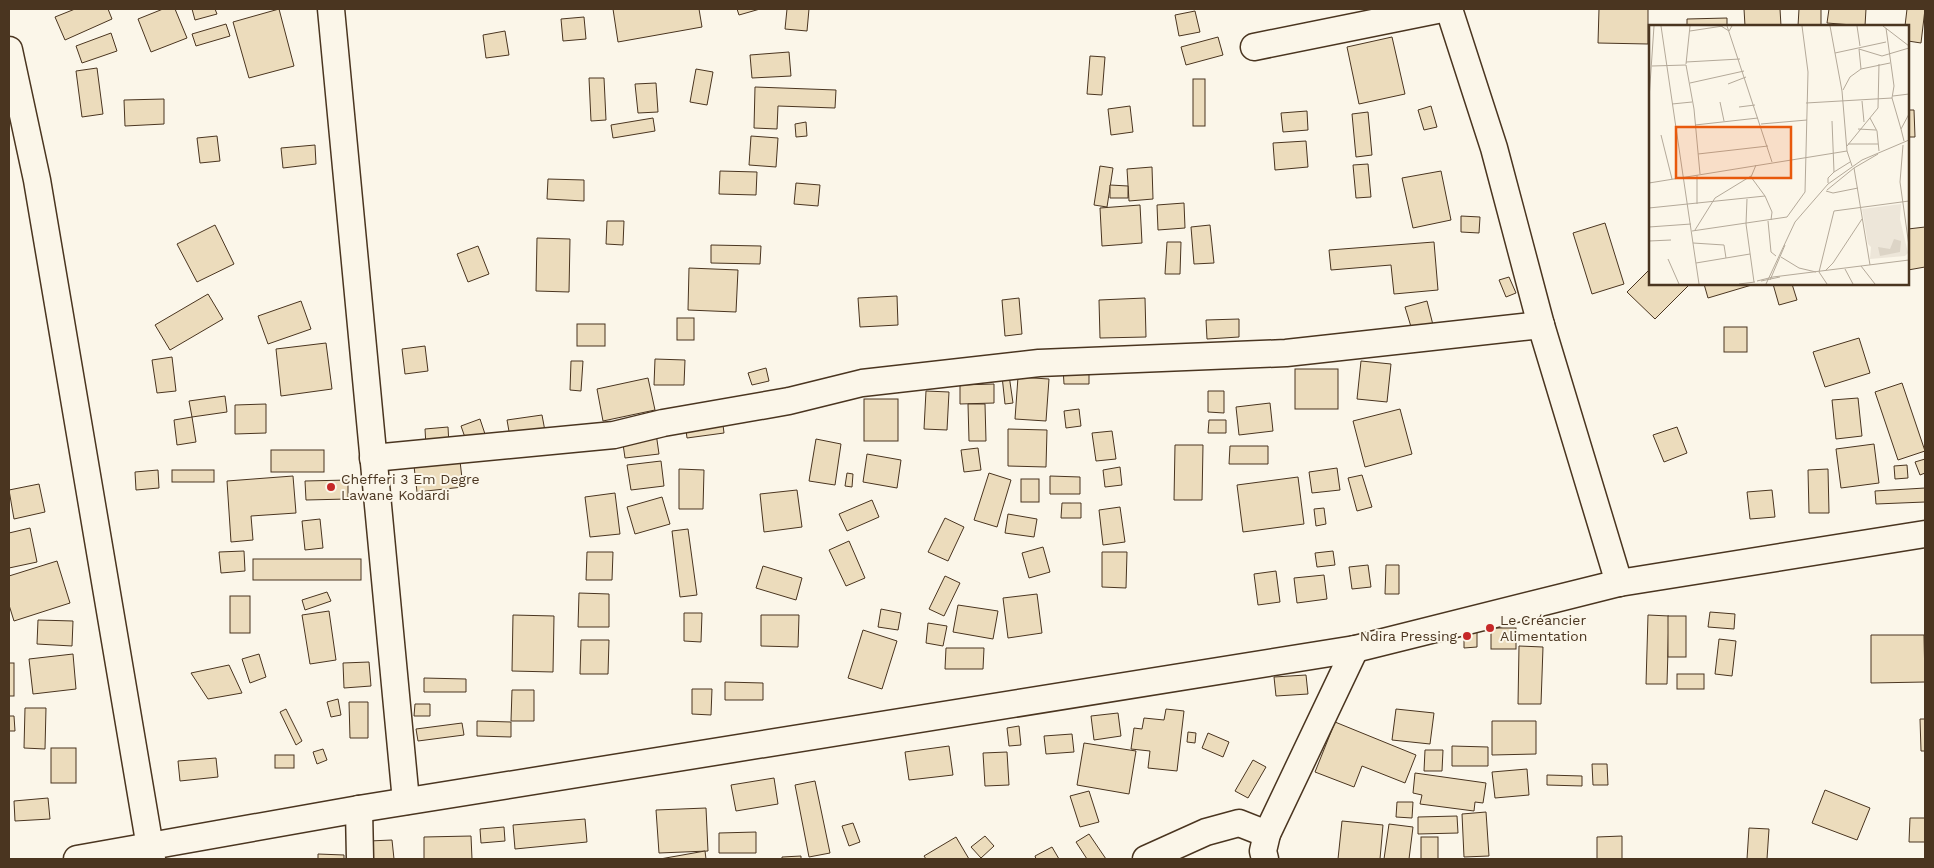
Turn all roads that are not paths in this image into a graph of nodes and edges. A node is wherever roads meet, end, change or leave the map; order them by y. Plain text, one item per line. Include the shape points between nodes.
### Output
1 (331, 9) edge
2 (1442, 9) edge
3 (1449, 9) edge
4 (1254, 47) dead end
5 (9, 50) edge
6 (1541, 326) junction
7 (373, 458) junction
8 (1925, 534) edge
9 (1619, 584) junction
10 (1355, 649) junction
11 (406, 801) junction
12 (359, 809) junction
13 (1266, 847) edge
14 (151, 853) edge
15 (78, 859) edge
16 (360, 859) edge
17 (1146, 859) edge

1 - 7 street
2 - 4 street
3 - 6 street via 1494,148
5 - 14 street via 37,180
6 - 7 street via 1286,353 1039,363 901,378 862,383 788,402 663,423 614,435
6 - 9 street
7 - 11 street
8 - 9 street
9 - 10 street
10 - 11 street
10 - 13 street
11 - 12 street
12 - 14 street
12 - 16 street
13 - 17 street via 1240,823 1206,832
14 - 15 street

